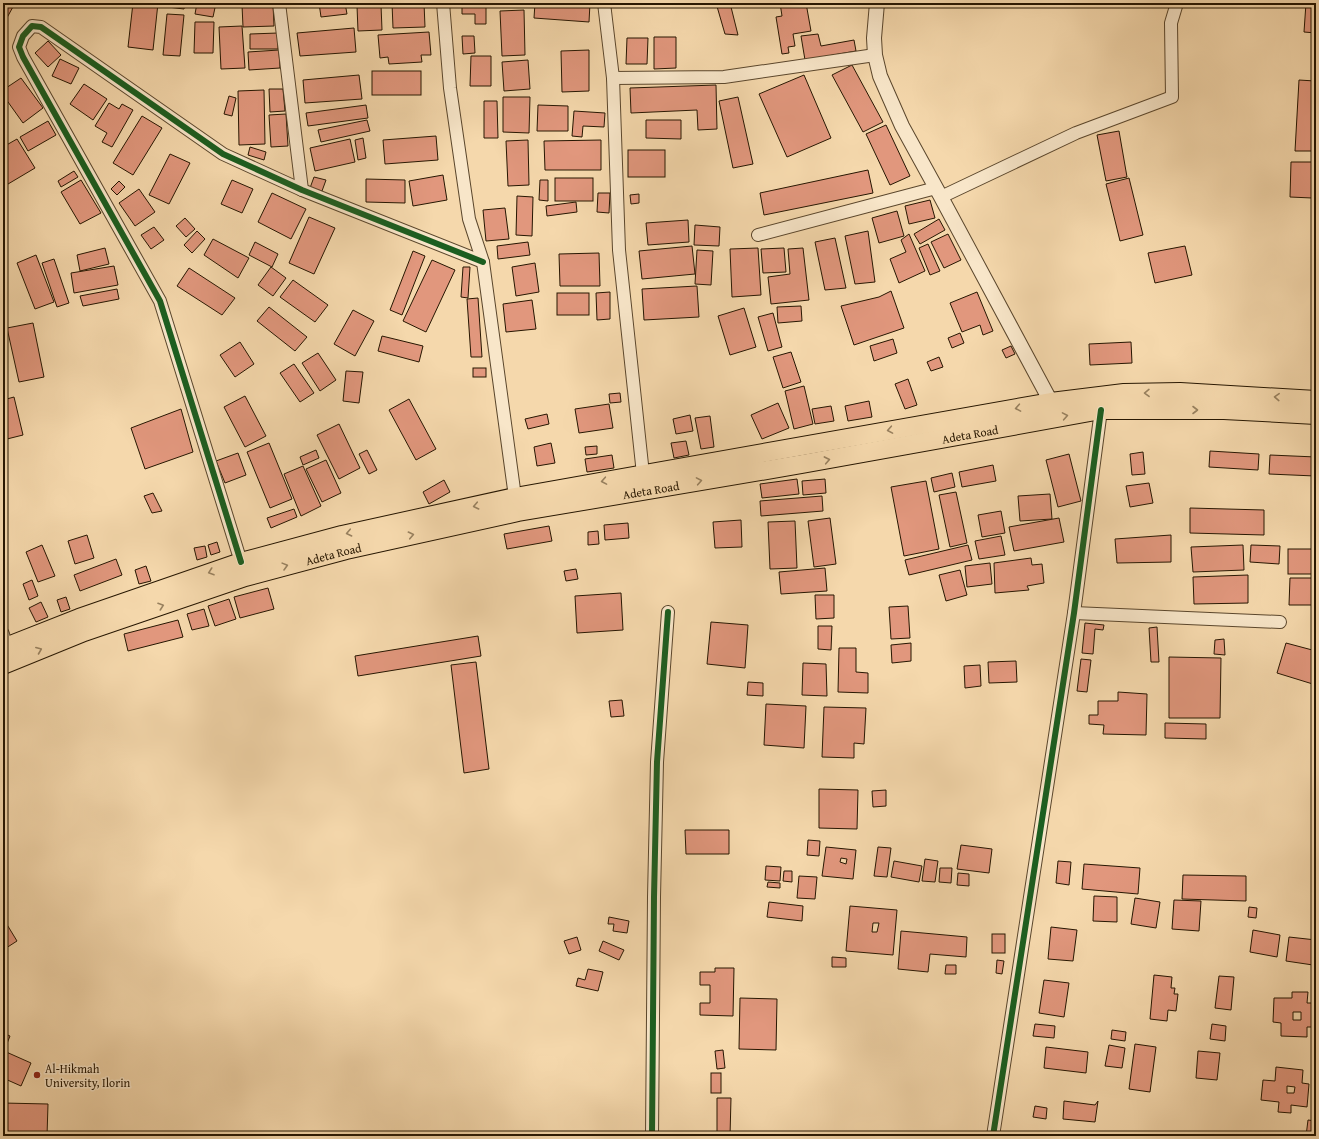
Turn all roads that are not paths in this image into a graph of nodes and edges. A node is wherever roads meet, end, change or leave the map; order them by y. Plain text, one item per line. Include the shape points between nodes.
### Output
1 (279, 3) edge
2 (443, 3) edge
3 (604, 3) edge
4 (877, 3) edge
5 (1177, 3) edge
6 (875, 55) junction
7 (613, 78) junction
8 (302, 190) junction
9 (939, 193) junction
10 (758, 235) dead end
11 (483, 262) junction
12 (1316, 400) edge
13 (1051, 402) junction
14 (1101, 410) junction
15 (1316, 415) edge
16 (643, 474) junction
17 (515, 497) junction
18 (241, 562) junction
19 (668, 612) dead end
20 (1074, 613) junction
21 (1280, 622) dead end
22 (4, 643) edge
23 (3, 665) edge
24 (652, 1136) edge
25 (992, 1136) edge

1 - 8 street
2 - 11 street via 450,88 469,219
3 - 7 street
4 - 6 street
5 - 9 street via 1171,23 1172,97 1076,133
6 - 7 street via 724,76
6 - 9 street via 880,76 902,126
7 - 16 street via 619,250
8 - 11 street
8 - 18 street via 223,154 41,27 32,26 23,36 19,47 23,57 160,301
9 - 10 street
9 - 13 street
11 - 17 street
12 -> 13 main road, Adeta Road via 1180,392 1124,393
13 -> 16 main road, Adeta Road
14 -> 15 main road, Adeta Road via 1224,410
14 - 20 street
23 -> 14 main road, Adeta Road via 84,632 245,577 346,550 526,510
16 -> 17 main road, Adeta Road
17 -> 18 main road, Adeta Road via 342,535
18 -> 22 main road, Adeta Road
19 - 24 street via 657,762
20 - 21 street
20 - 25 street

